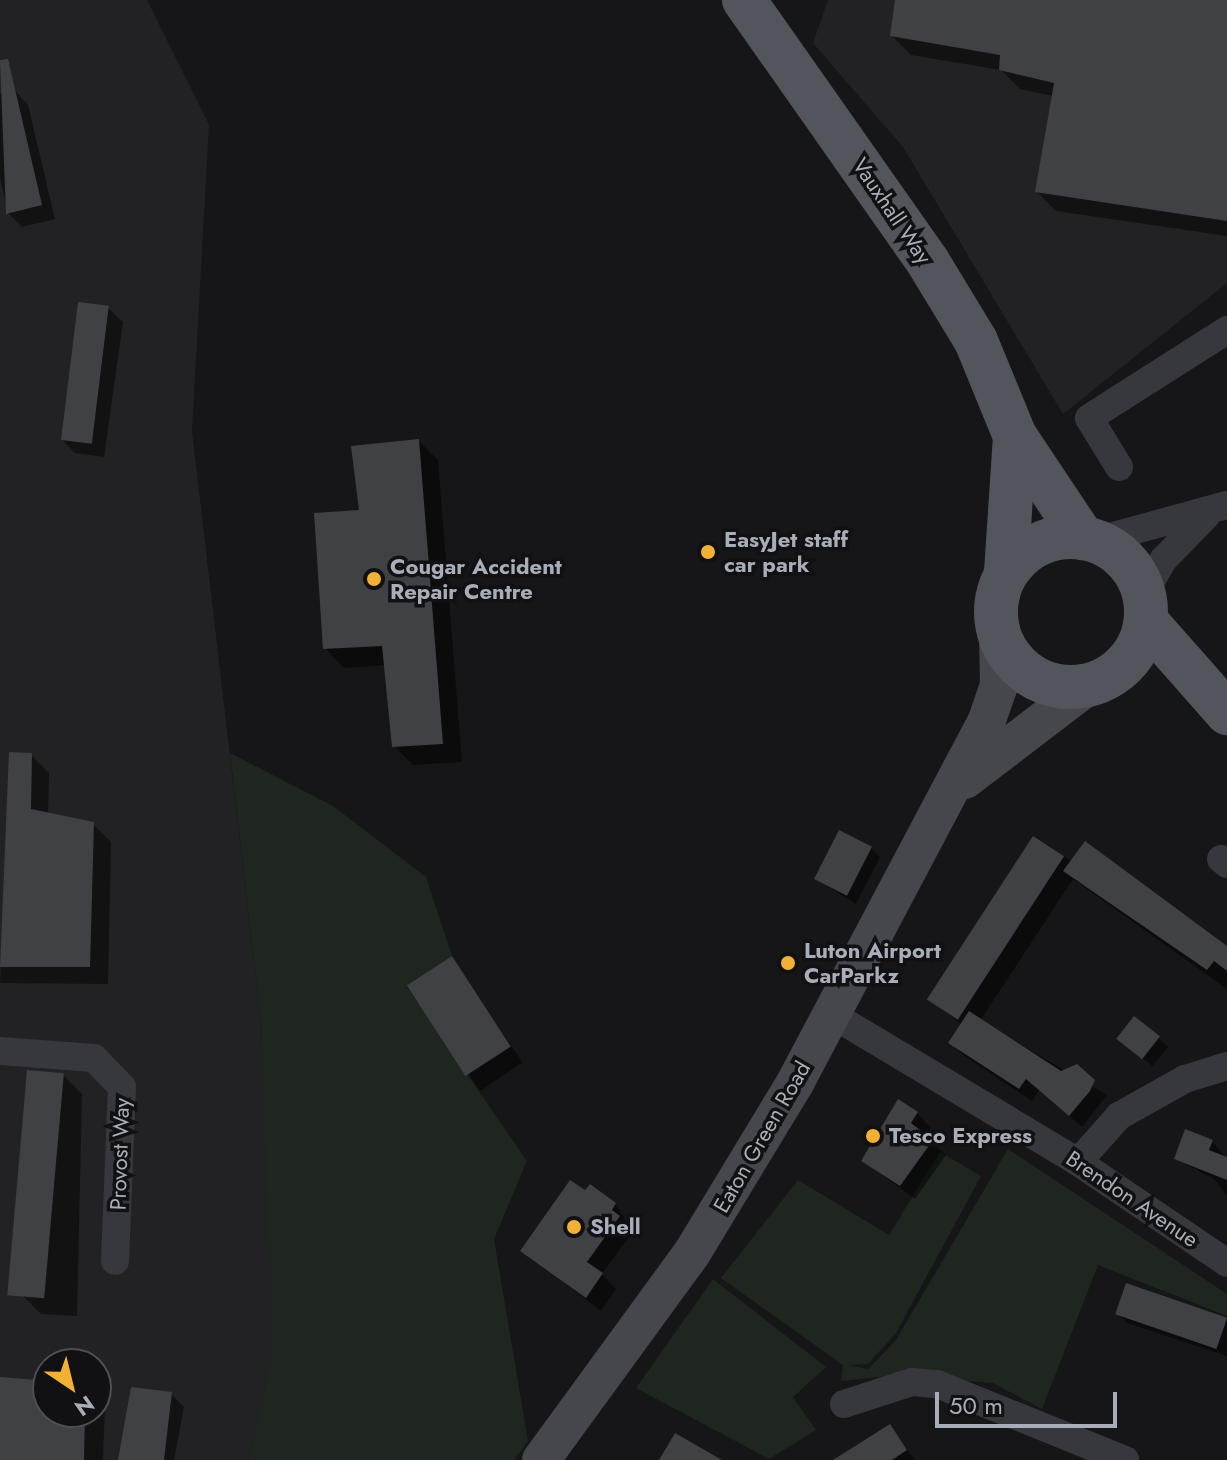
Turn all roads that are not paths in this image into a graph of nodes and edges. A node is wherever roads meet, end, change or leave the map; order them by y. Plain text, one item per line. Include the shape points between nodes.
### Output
1 (744, 0) edge
2 (1227, 330) edge
3 (1015, 436) junction
4 (1119, 467) dead end
5 (1217, 510) edge
6 (1089, 539) junction
7 (1006, 572) junction
8 (1145, 607) junction
9 (998, 635) junction
10 (1096, 683) junction
11 (1222, 708) edge
12 (950, 793) junction
13 (831, 1014) junction
14 (0, 1051) edge
15 (1227, 1066) edge
16 (1078, 1162) junction
17 (115, 1261) dead end
18 (1227, 1263) edge
19 (844, 1404) dead end
20 (541, 1460) edge
21 (1125, 1460) edge

1 - 3 main road, Vauxhall Way via 928,262 976,341
2 - 4 street via 1089,418
3 - 6 main road, Vauxhall Way
3 - 7 main road, Vauxhall Way
5 - 6 street
5 - 8 street via 1164,559
6 - 7 main road via 1041,543
6 - 8 main road via 1136,573
7 - 9 main road via 995,608
8 - 10 main road via 1136,651
8 - 11 main road
9 - 10 main road via 1025,673 1049,685
9 - 12 street, Eaton Green Road via 999,686
10 - 11 main road via 1163,683
10 - 12 street, Eaton Green Road via 1019,732
12 - 13 street, Eaton Green Road
13 - 16 street, Brendon Avenue
13 - 20 street, Eaton Green Road via 714,1219
14 - 17 street, Provost Way via 94,1058 122,1087
15 - 16 street via 1185,1079 1119,1116
16 - 18 street, Brendon Avenue
19 - 21 street via 912,1382 937,1384

